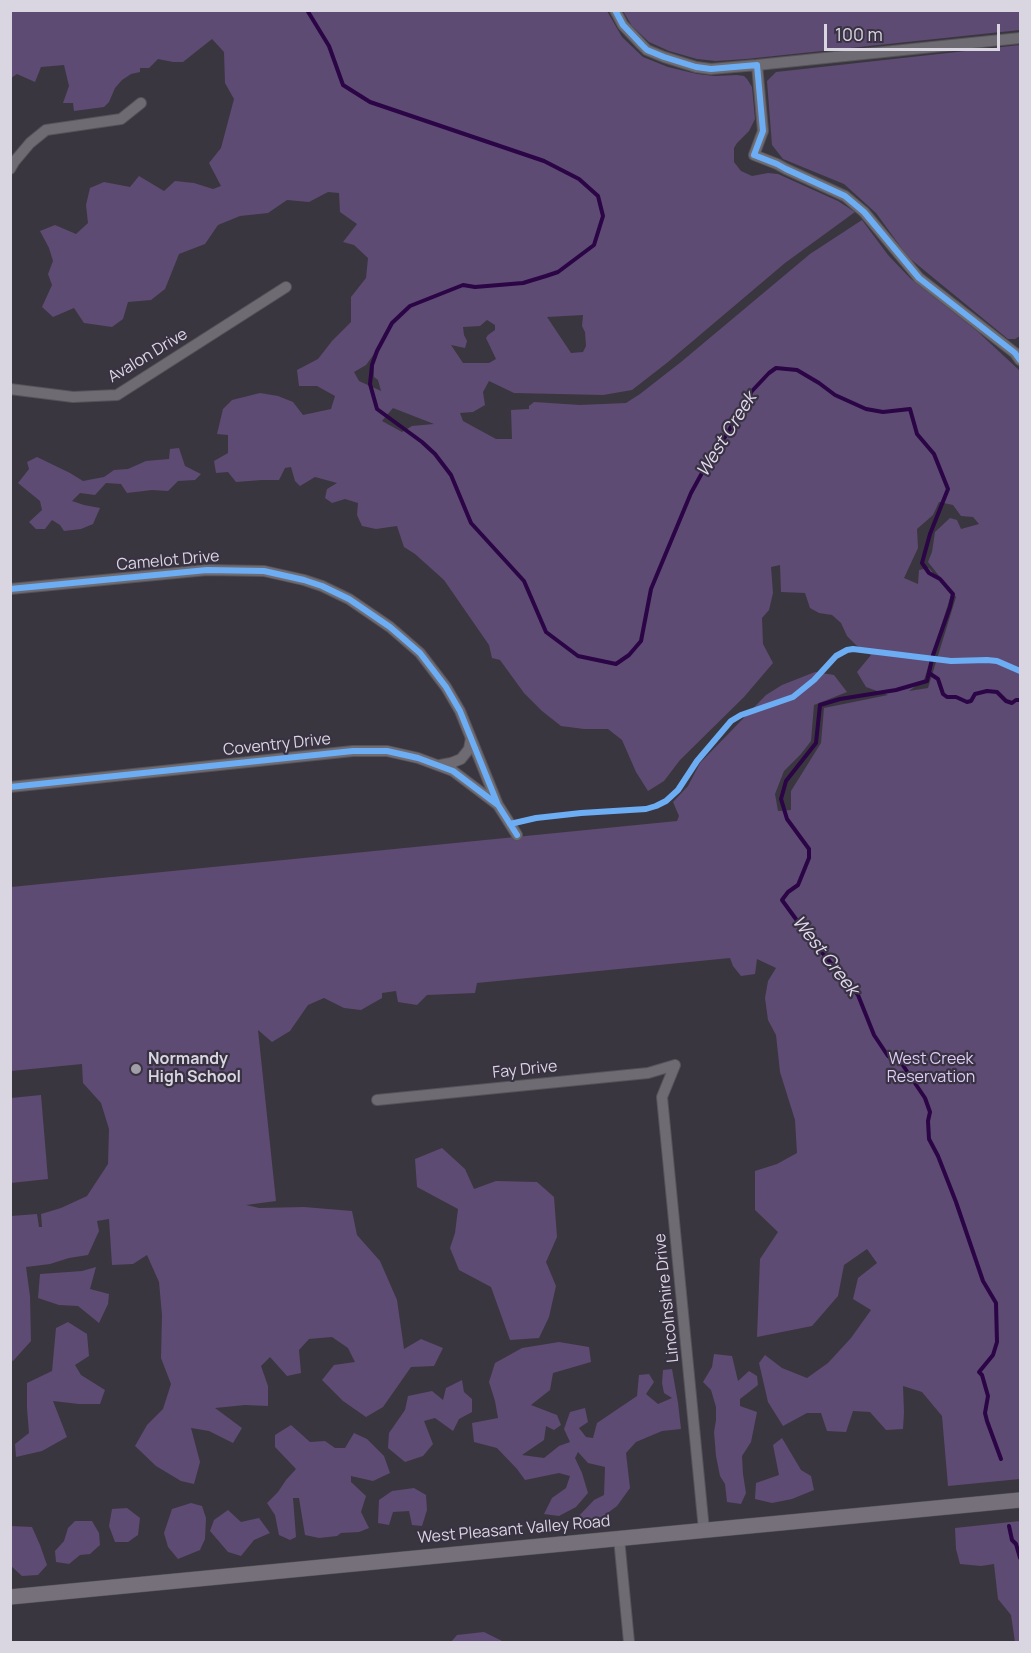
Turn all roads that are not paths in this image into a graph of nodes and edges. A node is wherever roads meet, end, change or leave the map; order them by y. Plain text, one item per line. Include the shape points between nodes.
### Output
1 (615, 10) edge
2 (1020, 42) edge
3 (757, 65) junction
4 (141, 104) dead end
5 (10, 169) edge
6 (286, 287) dead end
7 (1019, 353) edge
8 (10, 389) edge
9 (10, 590) edge
10 (471, 738) junction
11 (439, 765) junction
12 (10, 787) edge
13 (498, 805) junction
14 (517, 835) dead end
15 (675, 1065) joint
16 (377, 1100) dead end
17 (1020, 1500) edge
18 (704, 1530) junction
19 (619, 1538) junction
20 (10, 1597) edge
21 (629, 1642) edge

1 - 3 street via 623,25 647,50 664,57 711,69
2 - 3 street
3 - 7 street via 763,131 754,155 845,196 864,212 919,278
4 - 5 street via 121,120 46,130
6 - 8 street, Avalon Drive via 117,395 73,397
9 - 10 street, Camelot Drive via 217,570 285,575 322,586 382,621 420,653 446,687
10 - 11 street via 461,759
10 - 13 street, Camelot Drive
11 - 12 street, Coventry Drive via 387,751 353,751
11 - 13 street, Coventry Drive
13 - 14 street, Coventry Drive
15 - 16 street, Fay Drive via 648,1073
15 - 18 street, Lincolnshire Drive via 662,1097
17 - 18 main road, West Pleasant Valley Road
18 - 19 main road, West Pleasant Valley Road
19 - 20 main road, West Pleasant Valley Road
19 - 21 street

